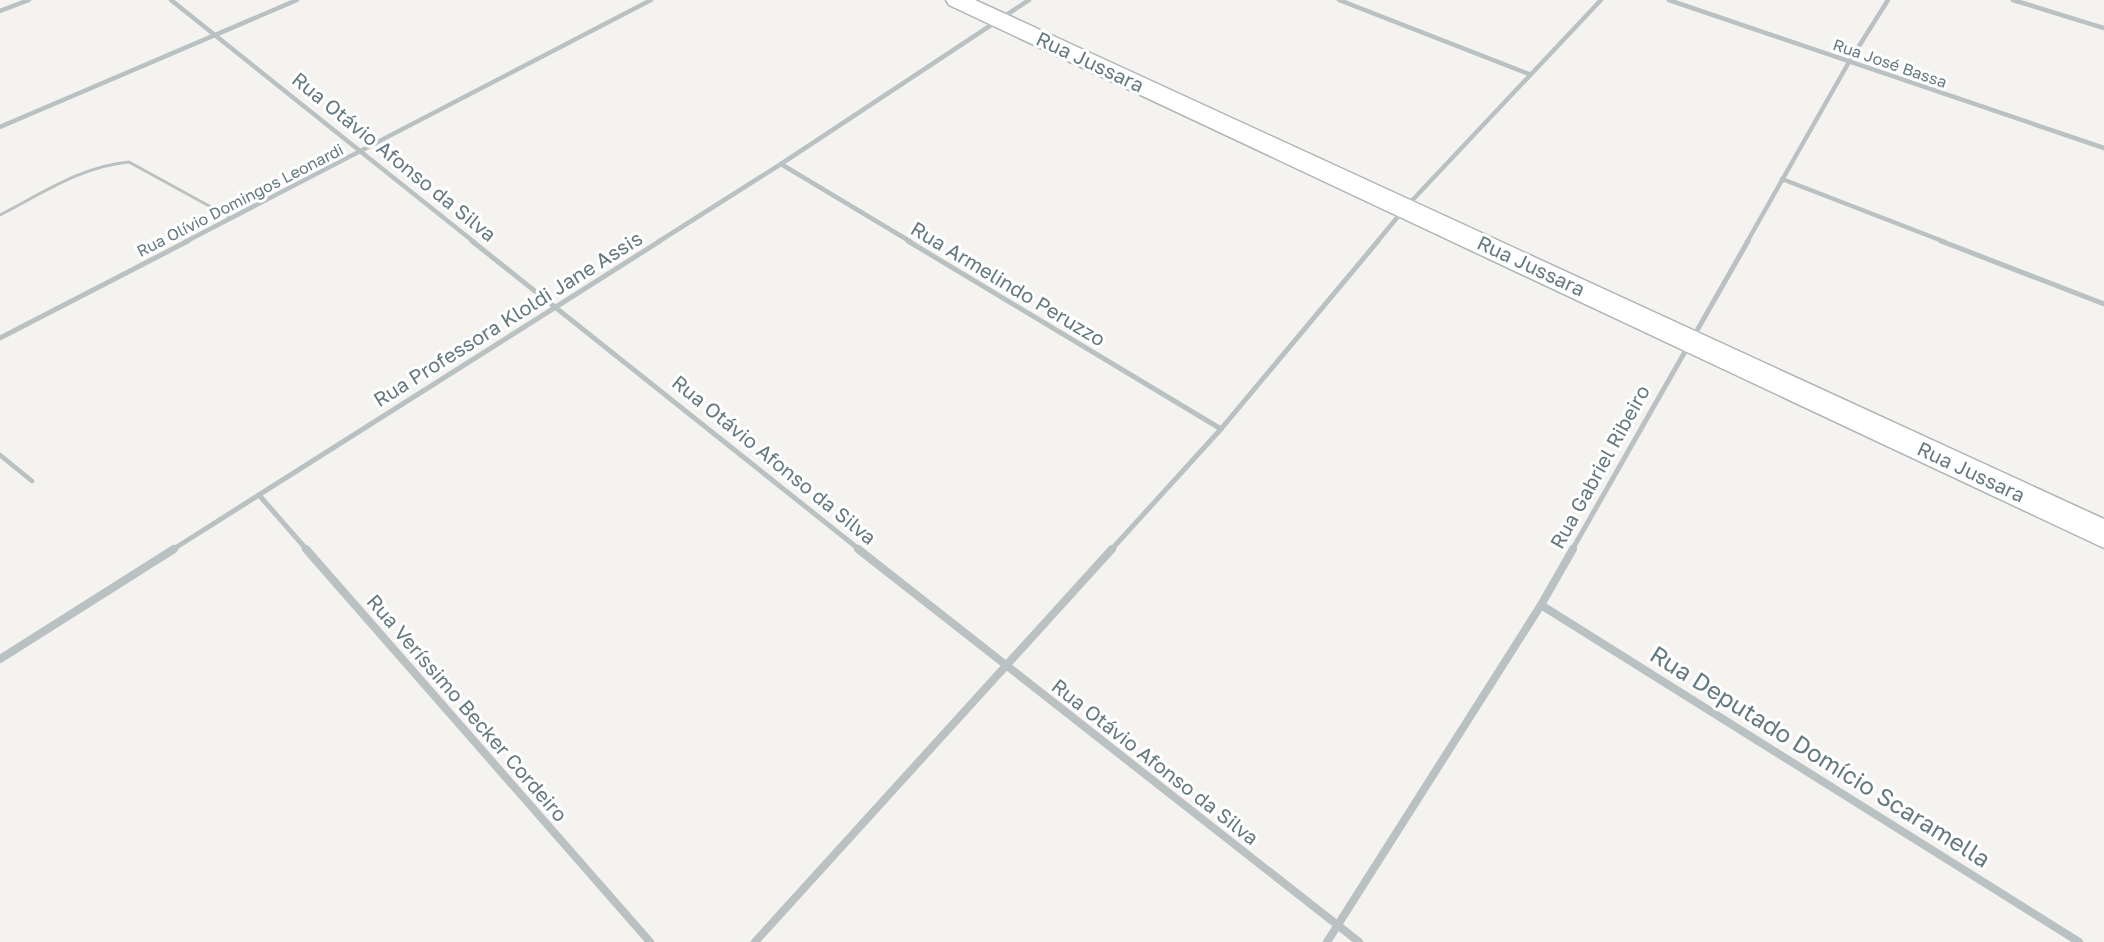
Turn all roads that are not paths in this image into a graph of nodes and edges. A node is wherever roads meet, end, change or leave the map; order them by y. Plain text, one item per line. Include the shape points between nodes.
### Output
1 (29, 0) edge
2 (171, 0) edge
3 (297, 0) edge
4 (651, 0) edge
5 (957, 0) edge
6 (1029, 0) edge
7 (1339, 0) edge
8 (1601, 0) edge
9 (1669, 0) edge
10 (1888, 0) edge
11 (2013, 0) edge
12 (0, 11) edge
13 (999, 20) junction
14 (2104, 28) edge
15 (216, 35) junction
16 (1849, 62) junction
17 (1529, 74) junction
18 (0, 127) edge
19 (2104, 148) edge
20 (361, 151) junction
21 (781, 164) junction
22 (1782, 179) junction
23 (1405, 207) junction
24 (0, 215) edge
25 (231, 218) junction
26 (2104, 304) edge
27 (556, 307) junction
28 (0, 338) edge
29 (1690, 341) junction
30 (1221, 429) junction
31 (0, 455) edge
32 (32, 481) dead end
33 (259, 495) junction
34 (2104, 534) edge
35 (1541, 605) junction
36 (0, 659) edge
37 (1006, 667) junction
38 (1337, 924) junction
39 (650, 942) edge
40 (755, 942) edge
41 (1327, 942) edge
42 (1359, 942) edge
43 (2079, 942) edge

1 - 12 street
2 - 15 street, Rua Otávio Afonso da Silva
3 - 15 street
4 - 20 street, Rua Olívio Domingos Leonardi
5 - 13 street, Rua Jussara
6 - 13 street, Rua Professora Kloldi Jane Assis
7 - 17 street
8 - 17 street
9 - 16 street, Rua José Bassa
10 - 16 street, Rua Gabriel Ribeiro
11 - 14 street
13 - 21 street, Rua Professora Kloldi Jane Assis
13 - 23 street, Rua Jussara
15 - 18 street
15 - 20 street, Rua Otávio Afonso da Silva
16 - 19 street, Rua José Bassa
16 - 22 street, Rua Gabriel Ribeiro
17 - 23 street
20 - 25 street, Rua Olívio Domingos Leonardi
20 - 27 street, Rua Otávio Afonso da Silva
21 - 27 street, Rua Professora Kloldi Jane Assis
21 - 30 street, Rua Armelindo Peruzzo
22 - 26 street
22 - 29 street, Rua Gabriel Ribeiro
23 - 29 street, Rua Jussara
23 - 30 street
24 - 25 lane via 98,166 129,162
25 - 28 street, Rua Olívio Domingos Leonardi
27 - 33 street, Rua Professora Kloldi Jane Assis
27 - 37 street, Rua Otávio Afonso da Silva
29 - 34 street, Rua Jussara
29 - 35 street, Rua Gabriel Ribeiro
30 - 37 street
31 - 32 lane
33 - 36 street, Rua Professora Kloldi Jane Assis
33 - 39 street, Rua Veríssimo Becker Cordeiro
35 - 38 street, Rua Gabriel Ribeiro
35 - 43 street, Rua Deputado Domício Scaramella
37 - 38 street, Rua Otávio Afonso da Silva
37 - 40 street
38 - 41 street, Rua Gabriel Ribeiro
38 - 42 street, Rua Otávio Afonso da Silva

